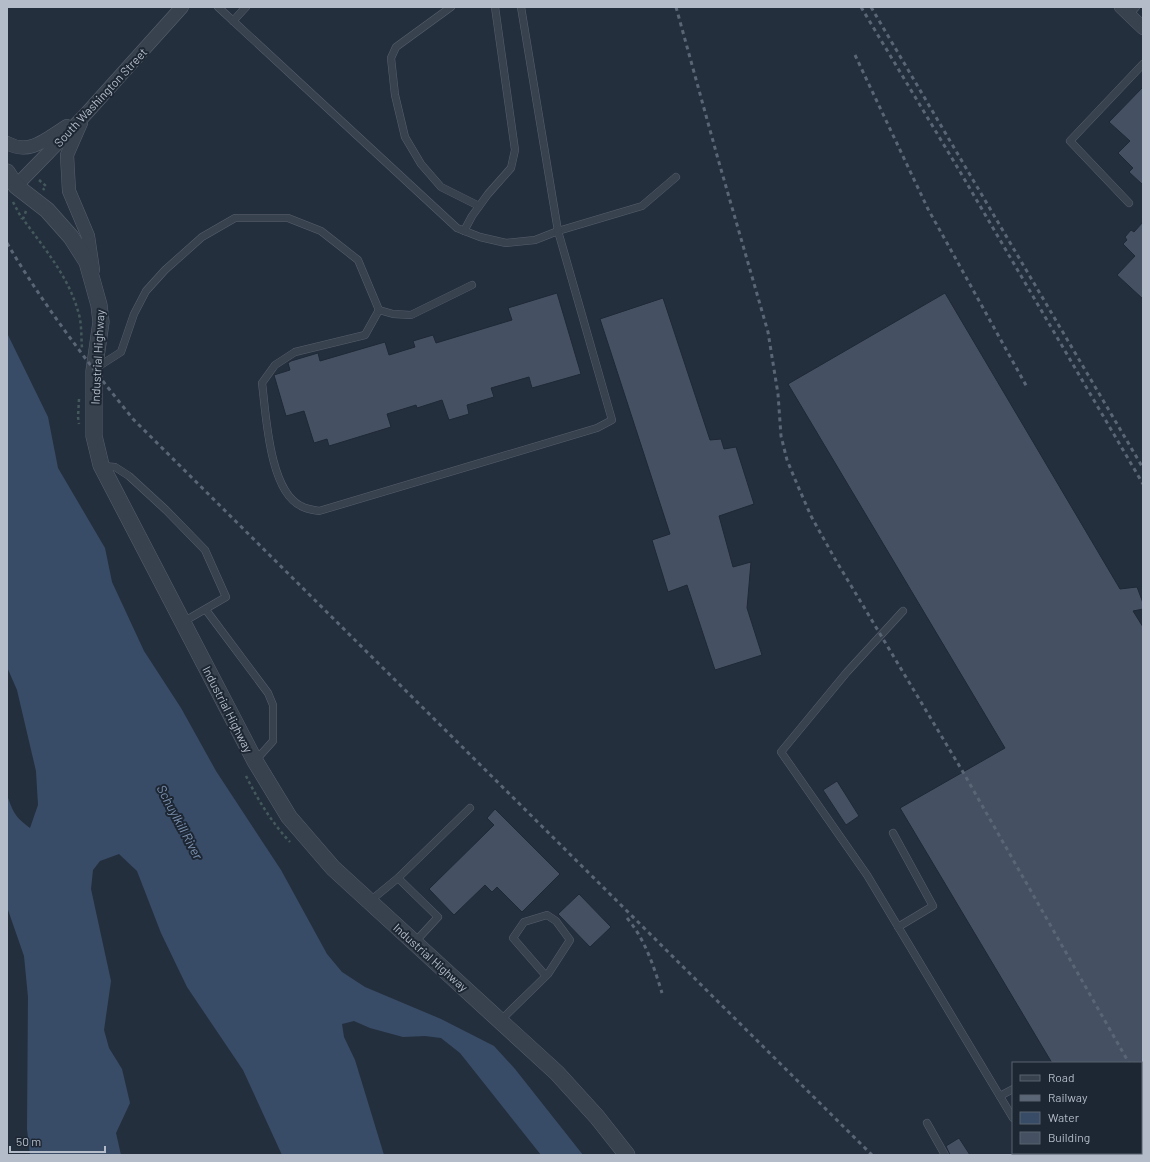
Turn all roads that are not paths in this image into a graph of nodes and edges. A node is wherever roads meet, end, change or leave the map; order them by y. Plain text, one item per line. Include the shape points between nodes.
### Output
1 (182, 7) edge
2 (218, 7) edge
3 (246, 7) edge
4 (451, 7) edge
5 (495, 7) edge
6 (521, 7) edge
7 (1129, 10) edge
8 (233, 21) junction
9 (1143, 28) edge
10 (1143, 64) edge
11 (84, 116) junction
12 (7, 143) edge
13 (7, 172) edge
14 (676, 177) dead end
15 (13, 191) junction
16 (1129, 203) dead end
17 (479, 206) junction
18 (464, 231) junction
19 (558, 231) junction
20 (472, 285) dead end
21 (100, 305) junction
22 (379, 310) junction
23 (94, 369) junction
24 (102, 466) junction
25 (206, 610) junction
26 (903, 611) dead end
27 (182, 622) junction
28 (255, 761) junction
29 (470, 808) dead end
30 (893, 833) dead end
31 (398, 878) junction
32 (370, 901) junction
33 (898, 927) junction
34 (415, 942) junction
35 (546, 976) junction
36 (501, 1020) junction
37 (1012, 1090) edge
38 (1000, 1096) junction
39 (1012, 1116) edge
40 (927, 1123) dead end
41 (627, 1155) edge
42 (945, 1155) edge

1 - 11 street, South Washington Street
2 - 8 lane
3 - 8 lane
4 - 17 lane via 396,47 390,58 395,95 405,137 421,164 441,187
5 - 17 lane via 515,150 511,168
6 - 19 lane
7 - 9 street
8 - 18 lane via 451,223
10 - 16 lane via 1070,141
11 - 12 street via 30,148
11 - 15 street, South Washington Street
11 - 21 street via 67,154 69,191 88,236
13 - 15 street, Industrial Highway
14 - 19 lane via 642,206
15 - 21 street, Industrial Highway via 47,210 71,237 87,262
17 - 18 lane
18 - 19 lane via 480,238 506,243 534,240
19 - 22 lane via 612,420 597,428 319,512 300,506 284,490 270,452 262,383 274,365 295,352 365,335
20 - 22 lane via 410,315
21 - 23 street, Industrial Highway via 101,322
22 - 23 lane via 358,260 320,231 288,218 235,218 202,237 165,270 146,291 134,314 122,352
23 - 24 street, Industrial Highway via 94,436
24 - 25 lane via 115,467 129,476 205,550 226,597
24 - 27 street, Industrial Highway
25 - 27 lane
25 - 28 lane via 268,693 273,705 273,741
26 - 33 lane via 847,672 781,752 867,875
27 - 28 street, Industrial Highway
28 - 32 street, Industrial Highway via 289,817 333,868
29 - 31 lane
30 - 33 lane via 933,906
31 - 32 lane
31 - 34 lane via 438,917
32 - 34 street, Industrial Highway
33 - 38 lane
34 - 36 street, Industrial Highway
35 - 35 lane via 570,940 556,921 547,915 524,922 513,938
35 - 36 lane
36 - 41 street, Industrial Highway via 557,1073
37 - 38 lane
38 - 39 lane
40 - 42 lane

